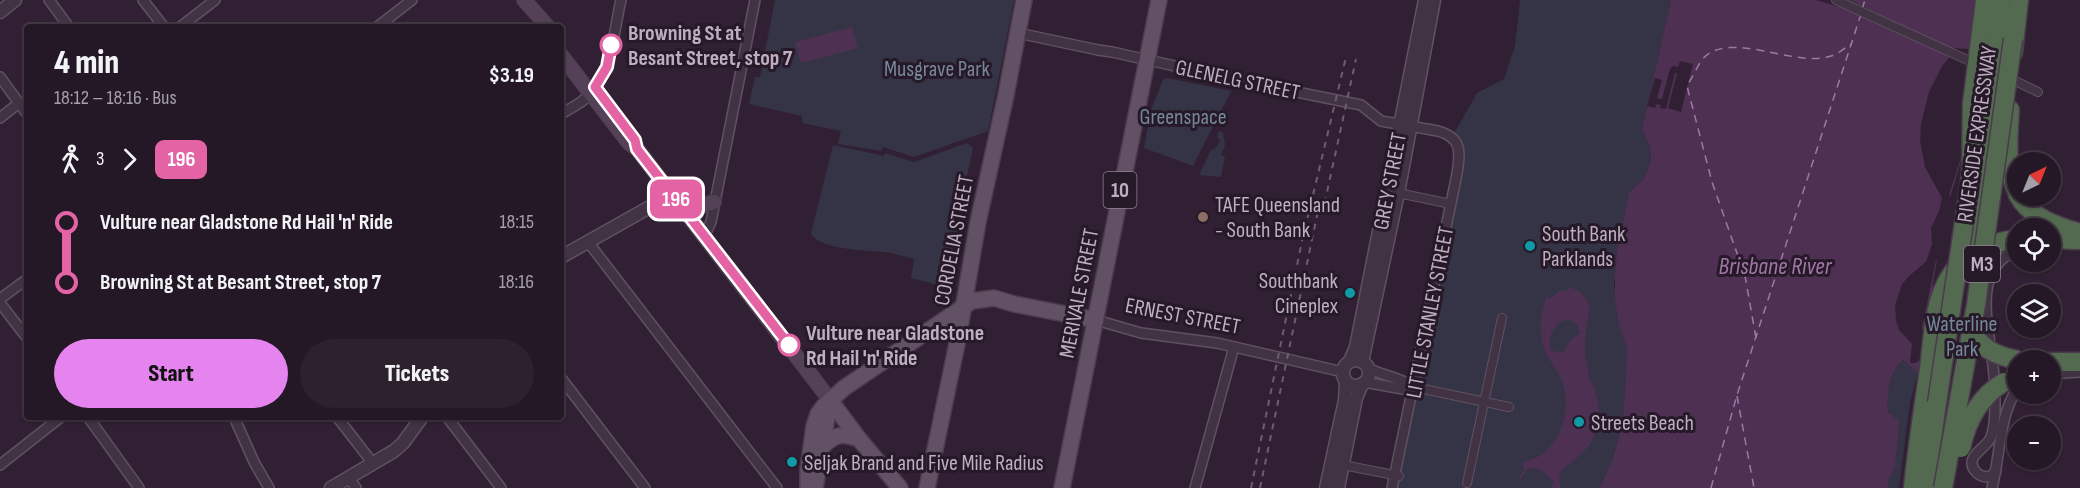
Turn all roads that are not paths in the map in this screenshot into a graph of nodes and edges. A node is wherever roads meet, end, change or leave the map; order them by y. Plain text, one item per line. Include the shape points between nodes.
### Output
1 (15, 0) edge
2 (49, 0) edge
3 (143, 0) edge
4 (215, 0) edge
5 (412, 0) edge
6 (524, 0) edge
7 (621, 0) edge
8 (755, 0) edge
9 (1024, 0) edge
10 (1159, 0) edge
11 (1425, 0) edge
12 (1434, 0) edge
13 (1836, 0) edge
14 (1985, 0) edge
15 (1997, 0) edge
16 (2001, 0) edge
17 (2019, 0) edge
18 (0, 12) edge
19 (534, 13) junction
20 (67, 24) edge
21 (162, 24) edge
22 (184, 24) edge
23 (381, 24) edge
24 (540, 24) edge
25 (545, 24) edge
26 (1018, 33) junction
27 (2013, 39) junction
28 (564, 47) edge
29 (564, 57) edge
30 (1147, 60) junction
31 (0, 77) edge
32 (593, 90) junction
33 (2038, 92) dead end
34 (19, 103) junction
35 (24, 110) edge
36 (564, 112) edge
37 (0, 118) edge
38 (1405, 125) junction
39 (1452, 137) joint
40 (2008, 152) edge
41 (1971, 176) junction
42 (1398, 194) junction
43 (676, 199) junction
44 (714, 202) junction
45 (1451, 204) junction
46 (2027, 206) edge
47 (705, 235) junction
48 (2079, 238) edge
49 (2061, 239) edge
50 (2007, 241) edge
51 (588, 242) junction
52 (2061, 242) edge
53 (564, 255) edge
54 (2007, 255) edge
55 (24, 281) edge
56 (0, 301) edge
57 (963, 309) junction
58 (1502, 318) dead end
59 (1096, 320) junction
60 (24, 334) edge
61 (1234, 348) junction
62 (2007, 357) edge
63 (2061, 362) edge
64 (2080, 362) edge
65 (1354, 369) junction
66 (2080, 372) edge
67 (2061, 373) edge
68 (564, 382) edge
69 (1363, 383) junction
70 (2007, 385) edge
71 (1414, 387) junction
72 (830, 400) junction
73 (1485, 402) junction
74 (2008, 404) edge
75 (1509, 407) dead end
76 (57, 420) edge
77 (90, 420) edge
78 (235, 420) edge
79 (339, 420) edge
80 (420, 420) edge
81 (449, 420) edge
82 (859, 439) junction
83 (823, 446) junction
84 (873, 456) junction
85 (0, 465) edge
86 (372, 465) junction
87 (1343, 465) junction
88 (1996, 471) junction
89 (1977, 473) junction
90 (1397, 476) junction
91 (353, 483) edge
92 (1467, 483) dead end
93 (925, 487) edge
94 (139, 488) edge
95 (269, 488) edge
96 (331, 488) edge
97 (501, 488) edge
98 (645, 488) edge
99 (777, 488) edge
100 (808, 488) edge
101 (815, 488) edge
102 (891, 488) edge
103 (900, 488) edge
104 (1062, 488) edge
105 (1195, 488) edge
106 (1326, 488) edge
107 (1338, 488) edge
108 (1392, 488) edge
109 (1913, 488) edge
110 (1925, 488) edge
111 (1943, 488) edge
112 (1950, 488) edge
113 (1982, 488) edge
114 (1992, 488) edge

1 - 18 street
2 - 20 street
3 - 21 street
4 - 22 street
5 - 23 street
6 - 19 main road
7 - 32 street via 607,67
8 - 44 street
9 - 26 main road, CORDELIA STREET
10 - 30 main road, MERIVALE STREET / 10
11 - 38 street, GREY STREET
12 - 38 street, GREY STREET
13 - 33 street
14 - 41 highway, M3 via 1972,104
15 - 41 highway, RIVERSIDE EXPRESSWAY / M3
16 - 62 highway, M3, bridge via 1994,94 1964,303 1969,327 1979,342
17 - 27 highway, RIVERSIDE EXPRESSWAY / M3
19 - 24 main road
19 - 25 main road
26 - 30 street, GLENELG STREET
26 - 57 main road, CORDELIA STREET
27 - 40 highway, M3, bridge
27 - 111 highway, RIVERSIDE EXPRESSWAY / M3, bridge via 1976,305
28 - 32 main road
29 - 32 main road
30 - 38 street, GLENELG STREET via 1360,105 1381,121
30 - 59 main road, MERIVALE STREET / 10
31 - 34 street
32 - 36 street
32 - 43 main road via 629,143
34 - 35 street
34 - 37 street
38 - 39 street, GLENELG STREET
38 - 42 street, GREY STREET
38 - 65 street, GREY STREET
39 - 45 street, LITTLE STANLEY STREET via 1460,155
41 - 110 highway, RIVERSIDE EXPRESSWAY / M3, bridge
42 - 45 street
42 - 65 street, GREY STREET
43 - 44 main road via 698,207
43 - 47 main road
43 - 51 street
44 - 47 street
45 - 71 street, LITTLE STANLEY STREET
46 - 48 highway, M3
47 - 72 main road
48 - 49 highway
48 - 52 street
50 - 109 highway, M3 via 1970,256 1946,284 1937,314
51 - 53 street
51 - 99 street
54 - 89 street via 1987,284 1995,413 1990,439 1972,460
55 - 56 street
56 - 60 street
57 - 59 main road, ERNEST STREET via 1014,304
57 - 72 main road, ERNEST STREET
57 - 93 main road, CORDELIA STREET
58 - 73 street
59 - 61 street, ERNEST STREET via 1141,333
59 - 104 main road, MERIVALE STREET / 10
61 - 65 street, ERNEST STREET
61 - 105 street
63 - 64 highway
65 - 69 street via 1369,377
65 - 69 street via 1354,386
65 - 71 street, ERNEST STREET via 1405,380
65 - 106 street, GREY STREET
66 - 67 highway
68 - 98 street
69 - 71 street, ERNEST STREET
69 - 87 street via 1356,398
70 - 112 highway, bridge via 1985,396 1971,417
71 - 73 street, ERNEST STREET
71 - 90 street, LITTLE STANLEY STREET
72 - 82 main road
72 - 83 main road
72 - 100 main road, ERNEST STREET via 819,411 814,426
73 - 75 street, ERNEST STREET
73 - 92 street
74 - 88 street
76 - 85 street
77 - 94 street
78 - 95 street
79 - 86 street
80 - 86 street via 403,443
81 - 97 street
82 - 83 main road via 838,435
82 - 84 main road
83 - 101 main road
84 - 102 main road
84 - 103 main road
86 - 91 street
87 - 90 street
87 - 107 street
88 - 89 street via 1987,477
88 - 114 street
89 - 113 street
90 - 108 street, LITTLE STANLEY STREET
91 - 96 street

